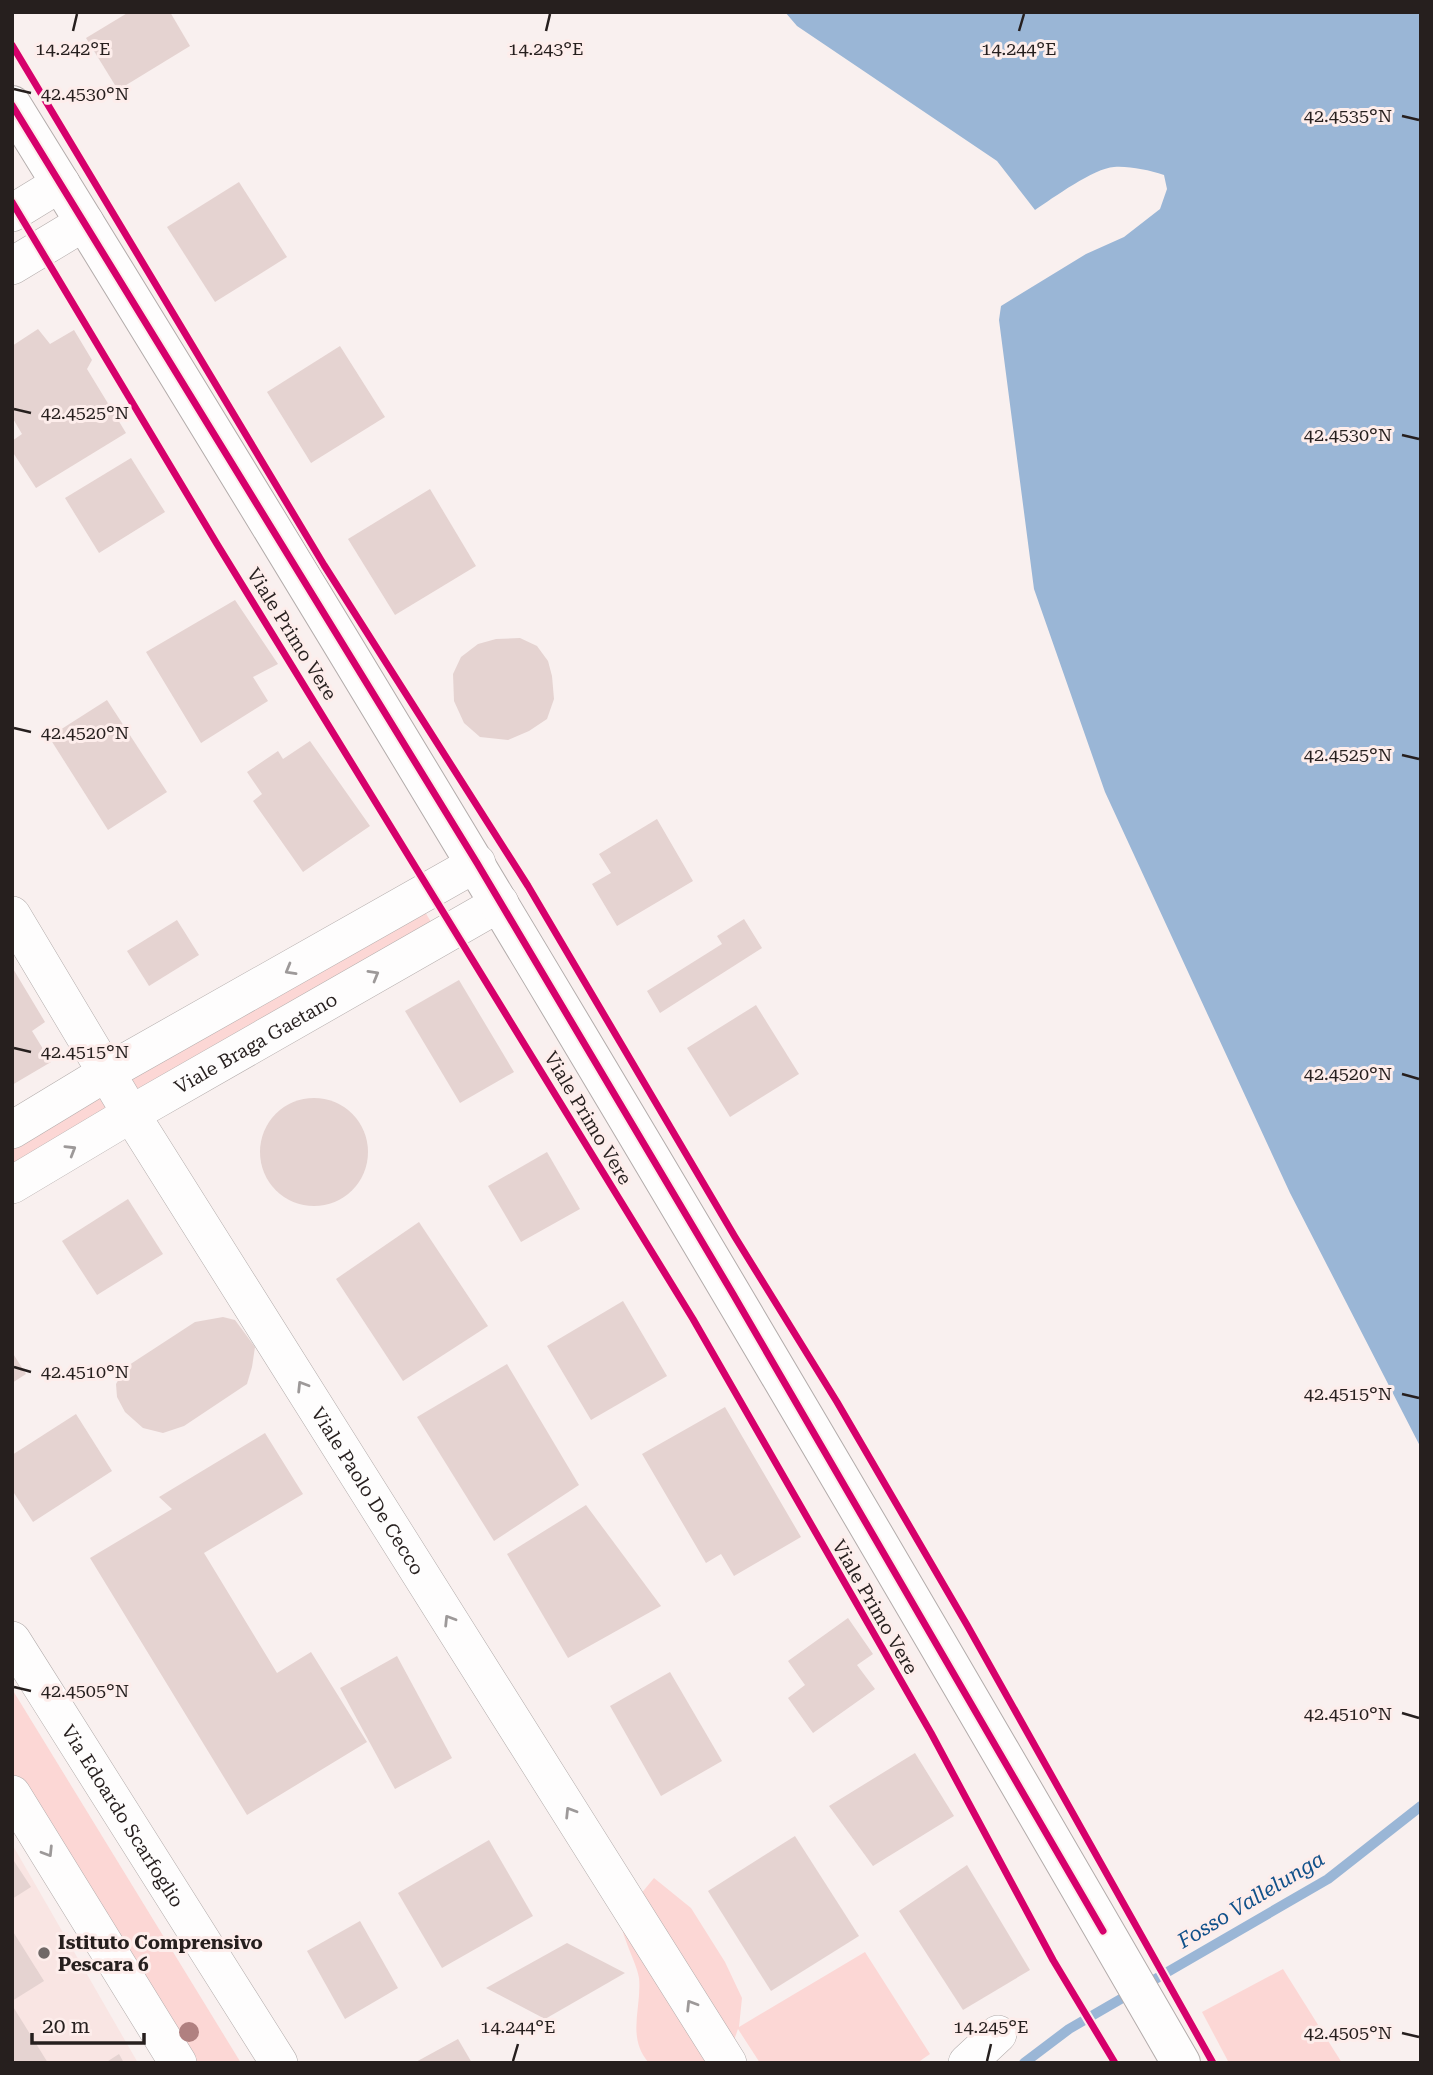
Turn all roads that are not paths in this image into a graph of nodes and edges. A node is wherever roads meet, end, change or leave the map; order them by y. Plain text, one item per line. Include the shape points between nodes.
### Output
1 (12, 104) edge
2 (61, 183) junction
3 (12, 213) edge
4 (85, 222) junction
5 (12, 266) edge
6 (477, 863) junction
7 (500, 903) junction
8 (12, 915) edge
9 (106, 1073) junction
10 (131, 1114) junction
11 (12, 1130) edge
12 (12, 1185) edge
13 (12, 1640) edge
14 (12, 1794) edge
15 (998, 2034) dead end
16 (1181, 2061) edge
17 (178, 2063) edge
18 (279, 2063) edge
19 (728, 2063) edge
20 (967, 2063) edge

1 - 2 street, Viale Primo Vere
2 - 3 street
2 - 4 street, Viale Primo Vere
4 - 5 street
4 - 6 street, Viale Primo Vere
6 - 7 street, Viale Primo Vere
6 -> 9 street
10 -> 7 street, Viale Braga Gaetano
7 - 16 street, Viale Primo Vere
8 - 9 street, Viale Paolo De Cecco
9 - 10 street, Viale Paolo De Cecco
9 - 11 street
12 -> 10 street, Viale Braga Gaetano
19 -> 10 street, Viale Paolo De Cecco
13 - 18 street, Via Edoardo Scarfoglio
14 -> 17 street
15 - 20 street

